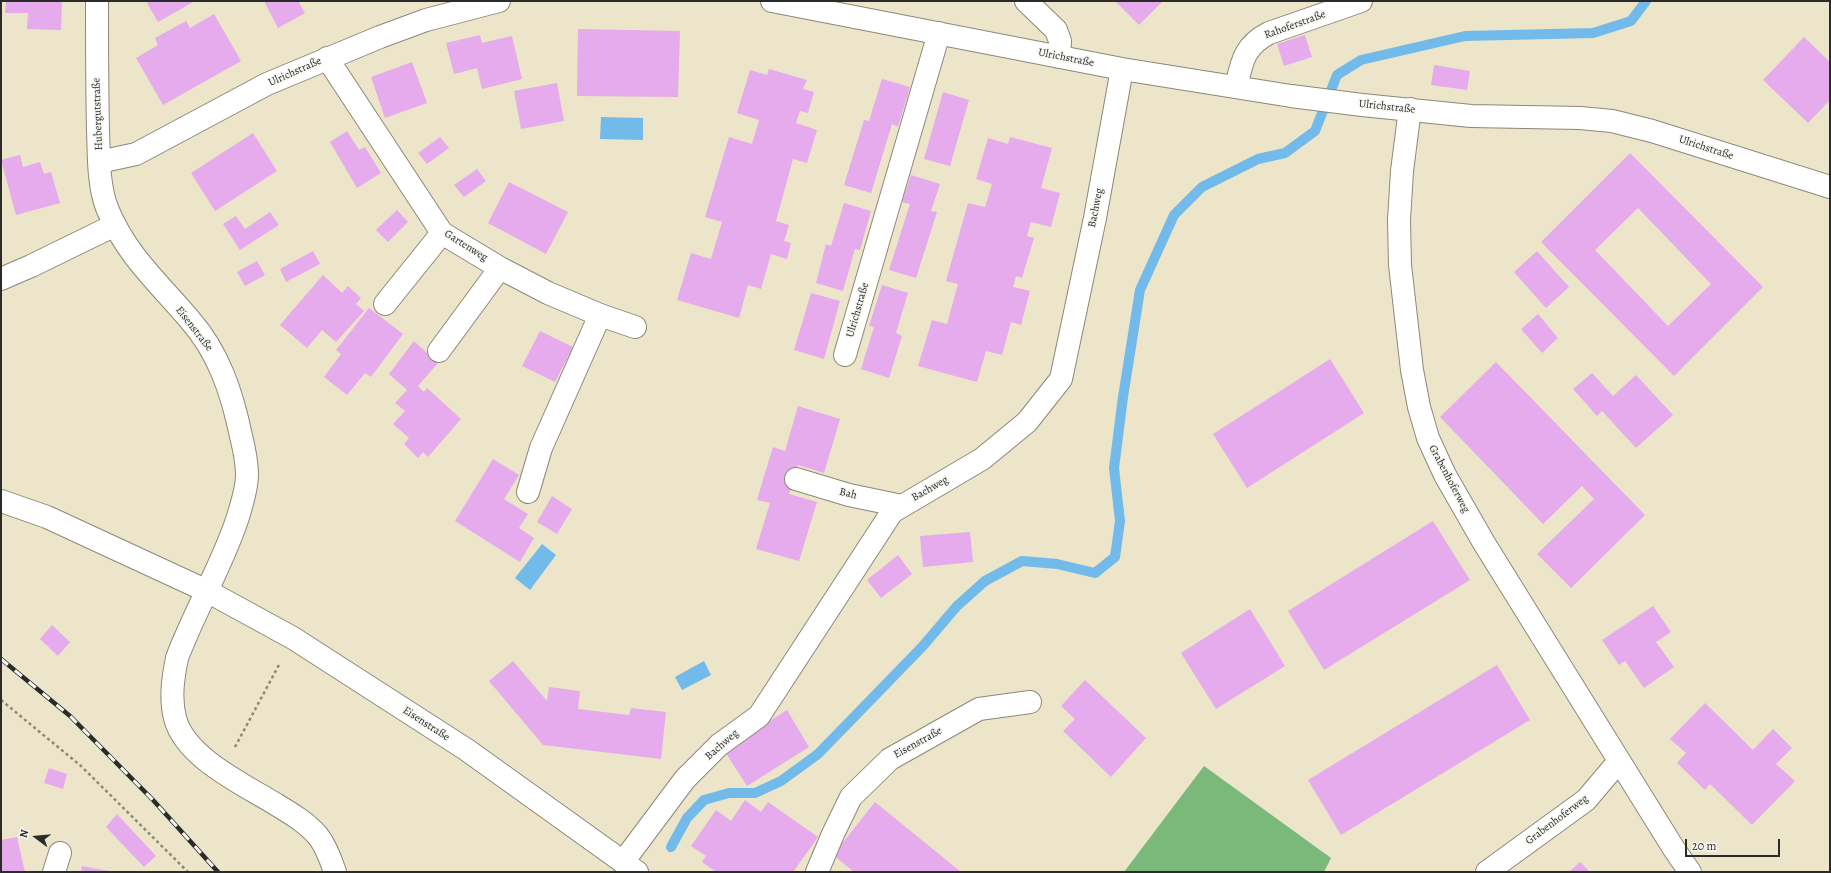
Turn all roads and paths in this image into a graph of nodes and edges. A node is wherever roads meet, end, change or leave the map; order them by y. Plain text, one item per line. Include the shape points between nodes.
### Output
1 (97, 1) edge
2 (499, 1) edge
3 (772, 1) edge
4 (1026, 1) edge
5 (1361, 1) edge
6 (939, 33) junction
7 (1059, 57) junction
8 (327, 58) junction
9 (1122, 69) junction
10 (1236, 87) junction
11 (1410, 109) junction
12 (99, 162) junction
13 (1830, 187) edge
14 (115, 225) junction
15 (442, 233) junction
16 (500, 268) junction
17 (1, 279) edge
18 (385, 304) dead end
19 (600, 315) junction
20 (635, 327) dead end
21 (439, 351) dead end
22 (845, 356) dead end
23 (796, 479) dead end
24 (528, 492) dead end
25 (1, 501) edge
26 (902, 506) junction
27 (207, 591) junction
28 (293, 638) junction
29 (1, 700) edge
30 (1030, 702) dead end
31 (1619, 761) junction
32 (221, 771) junction
33 (630, 867) edge
34 (188, 872) edge
35 (335, 872) edge
36 (817, 872) edge
37 (1487, 872) edge
38 (1690, 872) edge

1 - 12 street, Hubergutstraße
2 - 8 street, Ulrichstraße via 426,20
3 - 6 street, Ulrichstraße
4 - 7 street via 1056,30 1060,41
5 - 10 street, Rahoferstraße via 1257,39 1242,61
6 - 7 street, Ulrichstraße
6 - 22 street, Ulrichstraße
7 - 9 street, Ulrichstraße
8 - 12 street, Ulrichstraße via 267,84 136,154
8 - 15 street, Gartenweg
9 - 10 street, Ulrichstraße
9 - 26 street, Bachweg via 1095,218 1061,379 1026,422 982,459
10 - 11 street, Ulrichstraße via 1362,105
11 - 13 street, Ulrichstraße via 1471,116 1612,121 1652,131
11 - 31 street, Grabenhoferweg via 1402,171 1400,265 1412,370 1428,438 1484,543
12 - 14 street, Hubergutstraße via 101,186
14 - 17 street
14 - 27 street, Eisenstraße via 147,274 190,320 210,347 225,376 236,410 247,475 244,498 234,530
15 - 16 street, Gartenweg
15 - 18 street
16 - 19 street, Gartenweg via 548,293
16 - 21 street
19 - 20 street, Gartenweg
19 - 24 street via 541,448
23 - 26 street, Bah via 849,495
25 - 27 street, Eisenstraße via 47,517
26 - 33 street, Bachweg via 892,512 759,716 718,745 685,780
27 - 28 street, Eisenstraße
27 - 32 street via 177,658 172,700 175,720 184,736 199,754
28 - 32 path
28 - 33 street, Eisenstraße via 467,750
29 - 34 path via 81,766
30 - 36 street, Eisenstraße via 979,709 890,759 851,797
31 - 37 street, Grabenhoferweg via 1586,800
31 - 38 street, Grabenhoferweg
32 - 35 street via 301,820 318,837

